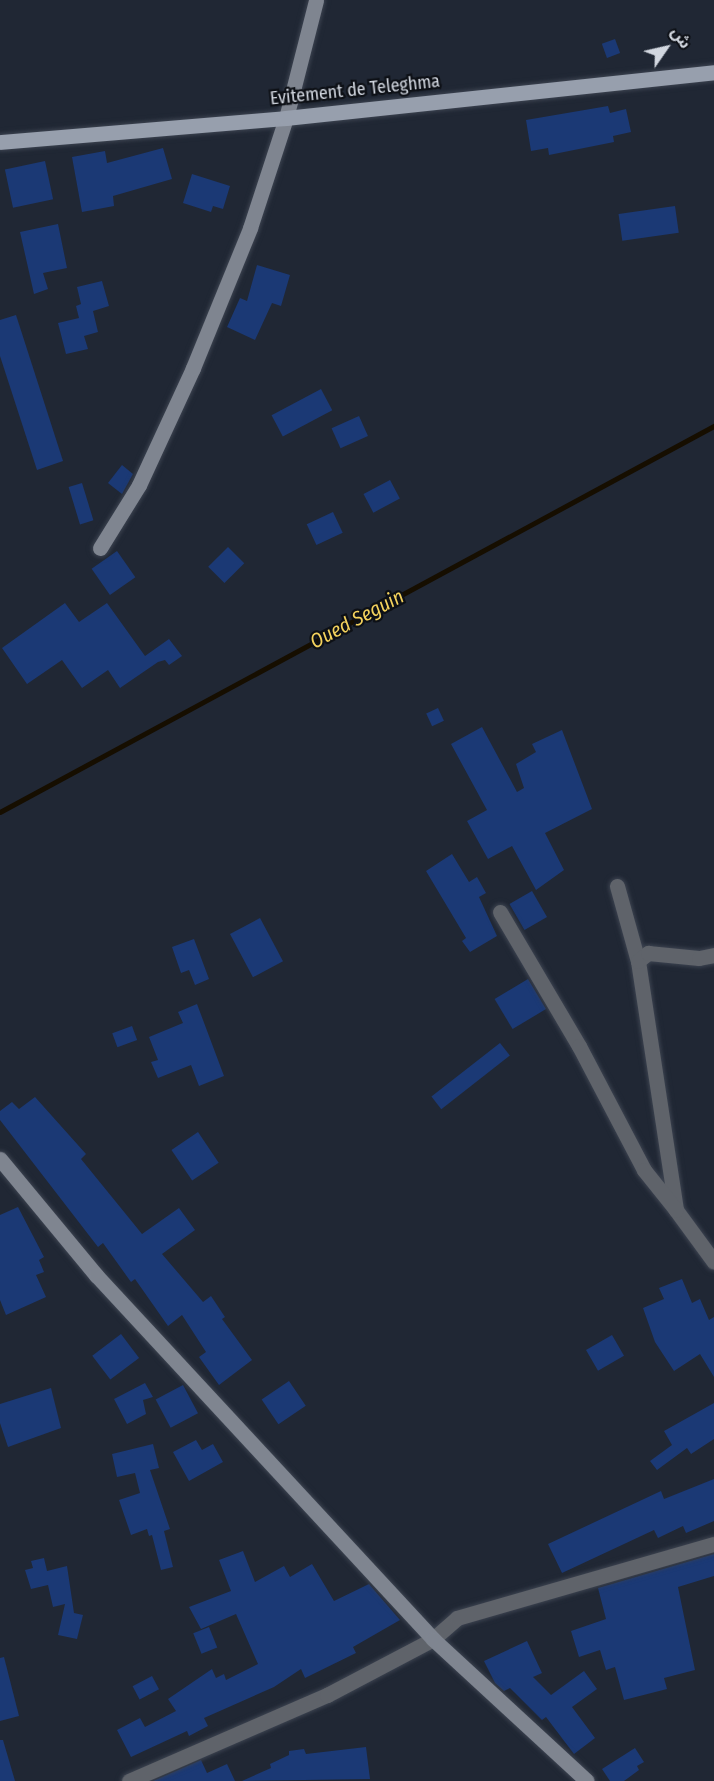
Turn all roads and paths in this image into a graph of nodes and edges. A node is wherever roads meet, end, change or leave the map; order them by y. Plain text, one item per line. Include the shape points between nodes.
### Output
1 (316, 0) edge
2 (714, 72) edge
3 (286, 118) junction
4 (0, 142) edge
5 (100, 548) dead end
6 (617, 886) dead end
7 (500, 912) dead end
8 (714, 955) edge
9 (638, 961) junction
10 (0, 1159) edge
11 (676, 1210) junction
12 (714, 1262) edge
13 (714, 1544) edge
14 (433, 1639) junction
15 (129, 1781) edge
16 (587, 1781) edge

1 - 3 main road
2 - 3 main road, Evitement de Teleghma
3 - 4 main road, Evitement de Teleghma
3 - 5 main road via 250,228 193,368 139,485
6 - 9 street
7 - 11 street via 579,1046 644,1170
8 - 9 street via 699,958 648,953
9 - 11 street
10 - 14 main road via 96,1275
11 - 12 street
13 - 14 street via 457,1618
14 - 15 street via 327,1695
14 - 16 main road

